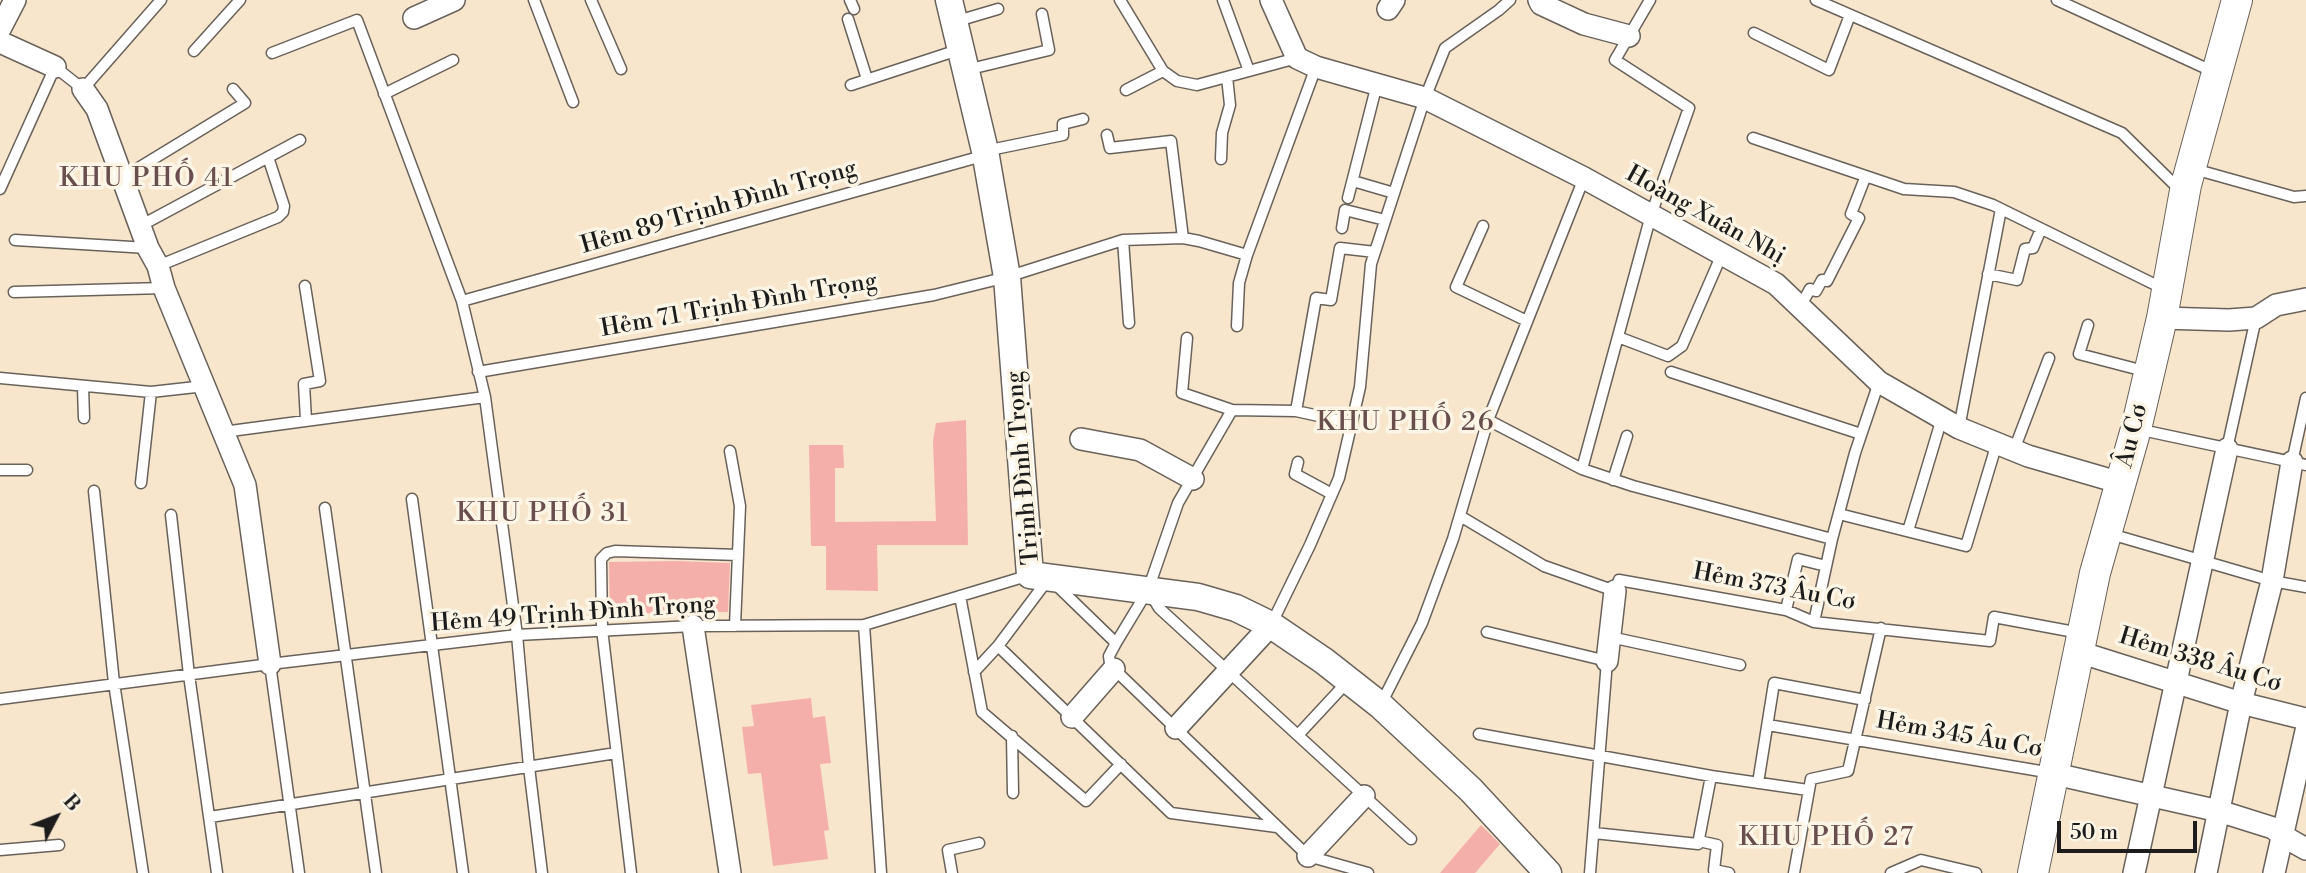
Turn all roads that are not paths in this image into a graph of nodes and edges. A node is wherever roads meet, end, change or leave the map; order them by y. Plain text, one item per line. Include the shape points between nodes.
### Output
1 (15, 0) edge
2 (161, 0) edge
3 (240, 0) edge
4 (454, 0) edge
5 (534, 0) edge
6 (591, 0) edge
7 (1120, 0) edge
8 (1223, 0) edge
9 (1271, 0) edge
10 (1510, 0) edge
11 (1539, 0) edge
12 (1650, 0) edge
13 (1816, 0) edge
14 (2057, 0) edge
15 (2238, 0) edge
16 (851, 9) edge
17 (998, 9) dead end
18 (951, 11) edge
19 (1042, 13) dead end
20 (1850, 15) junction
21 (414, 18) dead end
22 (0, 29) edge
23 (1755, 33) dead end
24 (1629, 36) junction
25 (0, 42) edge
26 (194, 51) dead end
27 (272, 53) dead end
28 (1297, 58) junction
29 (453, 60) dead end
30 (963, 60) junction
31 (1316, 67) junction
32 (55, 68) junction
33 (621, 69) dead end
34 (1163, 71) junction
35 (1249, 71) junction
36 (2217, 73) junction
37 (1227, 77) junction
38 (867, 79) junction
39 (851, 85) dead end
40 (1377, 85) junction
41 (83, 89) junction
42 (233, 89) dead end
43 (1126, 90) dead end
44 (384, 94) junction
45 (1425, 97) junction
46 (573, 102) dead end
47 (1083, 119) dead end
48 (1107, 135) dead end
49 (1753, 138) dead end
50 (300, 140) dead end
51 (986, 153) junction
52 (268, 157) junction
53 (1221, 159) dead end
54 (122, 178) junction
55 (1584, 178) junction
56 (1865, 178) junction
57 (1353, 181) junction
58 (2188, 181) junction
59 (0, 189) edge
60 (1394, 193) junction
61 (2306, 196) edge
62 (1348, 198) dead end
63 (2001, 209) junction
64 (1651, 215) junction
65 (1385, 220) junction
66 (140, 226) junction
67 (1483, 226) dead end
68 (1342, 228) dead end
69 (2041, 229) junction
70 (1183, 238) junction
71 (15, 240) dead end
72 (1123, 240) junction
73 (1375, 252) junction
74 (1722, 254) junction
75 (1247, 255) junction
76 (153, 257) junction
77 (1988, 274) junction
78 (1007, 277) junction
79 (305, 286) dead end
80 (164, 288) junction
81 (14, 292) dead end
82 (2306, 299) edge
83 (462, 302) junction
84 (2165, 305) junction
85 (1800, 307) junction
86 (2256, 318) junction
87 (1527, 321) junction
88 (1129, 323) dead end
89 (2088, 325) dead end
90 (1237, 326) dead end
91 (1618, 337) junction
92 (1187, 338) dead end
93 (2049, 358) dead end
94 (478, 372) junction
95 (1671, 372) dead end
96 (2148, 372) junction
97 (0, 378) edge
98 (1879, 382) junction
99 (205, 386) junction
100 (83, 387) junction
101 (151, 392) junction
102 (485, 397) junction
103 (2306, 398) edge
104 (1232, 410) junction
105 (1296, 411) junction
106 (84, 418) dead end
107 (306, 421) junction
108 (1488, 421) junction
109 (1352, 423) junction
110 (1951, 423) junction
111 (2136, 429) junction
112 (223, 432) junction
113 (1861, 434) junction
114 (1627, 436) dead end
115 (1082, 439) dead end
116 (2006, 447) junction
117 (2227, 449) junction
118 (730, 451) dead end
119 (1298, 462) dead end
120 (2299, 463) edge
121 (0, 470) edge
122 (27, 470) dead end
123 (1582, 470) junction
124 (1193, 479) junction
125 (1614, 480) junction
126 (2121, 482) junction
127 (141, 483) dead end
128 (94, 491) dead end
129 (1332, 494) junction
130 (412, 499) dead end
131 (325, 508) dead end
132 (1839, 514) junction
133 (171, 515) dead end
134 (1460, 516) junction
135 (1908, 531) junction
136 (2107, 533) junction
137 (1832, 539) junction
138 (738, 555) junction
139 (2202, 560) junction
140 (1826, 566) junction
141 (1040, 577) junction
142 (2272, 582) junction
143 (2306, 587) edge
144 (1148, 590) junction
145 (1615, 591) junction
146 (960, 596) junction
147 (1786, 610) junction
148 (1814, 622) junction
149 (864, 625) junction
150 (1271, 625) junction
151 (694, 626) junction
152 (735, 626) junction
153 (1881, 628) junction
154 (602, 629) junction
155 (1487, 632) dead end
156 (517, 635) junction
157 (1610, 637) junction
158 (1116, 643) junction
159 (2081, 643) junction
160 (431, 645) junction
161 (998, 646) junction
162 (345, 654) junction
163 (1607, 661) junction
164 (270, 664) junction
165 (1740, 665) dead end
166 (1114, 669) junction
167 (1228, 671) junction
168 (974, 672) junction
169 (190, 674) junction
170 (1349, 680) junction
171 (114, 683) junction
172 (2175, 683) junction
173 (0, 699) edge
174 (1865, 700) junction
175 (2241, 704) junction
176 (1380, 705) junction
177 (1072, 717) junction
178 (2306, 719) edge
179 (1768, 725) junction
180 (1176, 728) junction
181 (2306, 731) edge
182 (1479, 734) dead end
183 (1298, 735) junction
184 (1012, 736) junction
185 (1855, 739) junction
186 (616, 753) junction
187 (1598, 756) junction
188 (1121, 764) junction
189 (529, 767) junction
190 (2055, 774) junction
191 (1711, 776) junction
192 (450, 779) junction
193 (1758, 783) junction
194 (1808, 790) junction
195 (365, 792) junction
196 (1013, 793) dead end
197 (2151, 794) junction
198 (1364, 796) junction
199 (289, 804) junction
200 (2219, 811) junction
201 (210, 817) junction
202 (1277, 827) junction
203 (1594, 833) junction
204 (2283, 836) junction
205 (1411, 839) dead end
206 (1699, 841) junction
207 (979, 843) dead end
208 (59, 845) dead end
209 (2306, 849) edge
210 (0, 850) edge
211 (1308, 856) junction
212 (143, 873) edge
213 (217, 873) edge
214 (299, 873) edge
215 (376, 873) edge
216 (463, 873) edge
217 (542, 873) edge
218 (631, 873) edge
219 (730, 873) edge
220 (881, 873) edge
221 (952, 873) edge
222 (1368, 873) edge
223 (1548, 873) edge
224 (1590, 873) edge
225 (1729, 873) edge
226 (1794, 873) edge
227 (1892, 873) edge
228 (1976, 873) edge
229 (2033, 873) edge
230 (2134, 873) edge
231 (2206, 873) edge
232 (2274, 873) edge

1 - 22 street
2 - 41 lane
3 - 26 lane
4 - 21 street
5 - 46 lane
6 - 33 lane
7 - 34 lane
8 - 35 lane
9 - 28 street
10 - 45 lane via 1445,48
11 - 24 street via 1584,24
12 - 24 lane
13 - 20 lane
14 - 36 lane
15 - 36 main road, Âu Cơ
16 - 38 lane
17 - 18 lane
18 - 30 street, Trịnh Đình Trọng
19 - 30 lane via 1049,50
20 - 23 lane via 1829,70
20 - 58 lane via 2122,133
24 - 64 lane via 1615,60 1689,108
25 - 32 street
27 - 44 lane via 357,20
28 - 31 street, Hoàng Xuân Nhị
28 - 35 lane
29 - 44 lane
30 - 38 lane
30 - 51 street, Trịnh Đình Trọng
31 - 40 street, Hoàng Xuân Nhị
31 - 75 lane
32 - 41 lane
32 - 59 lane
34 - 37 lane via 1177,81 1197,85
34 - 43 lane
35 - 37 lane
36 - 58 main road, Âu Cơ
37 - 53 lane via 1230,105
38 - 39 lane
40 - 45 street, Hoàng Xuân Nhị
40 - 57 lane
41 - 54 street via 97,109
42 - 54 lane via 245,103
44 - 83 lane
45 - 55 street, Hoàng Xuân Nhị
45 - 60 lane
47 - 51 lane, Hẻm 89 Trịnh Đình Trọng via 1063,124 1063,135
48 - 70 lane via 1110,148 1171,141
49 - 56 lane
50 - 52 lane
51 - 78 street, Trịnh Đình Trọng
51 - 83 lane, Hẻm 89 Trịnh Đình Trọng
52 - 66 lane
52 - 76 lane via 284,206 278,217
54 - 66 street
55 - 64 street, Hoàng Xuân Nhị
55 - 87 lane
56 - 63 lane via 1904,189 1954,192
56 - 85 lane via 1851,214 1859,218 1827,281 1816,291 1810,289
57 - 60 lane
57 - 62 lane
58 - 61 lane
58 - 84 main road, Âu Cơ
60 - 65 lane
63 - 69 lane
63 - 77 lane
64 - 74 street, Hoàng Xuân Nhị
64 - 91 lane
65 - 68 lane via 1345,210
65 - 73 lane
66 - 76 street
67 - 87 lane via 1456,287
69 - 77 lane via 2033,248 2025,249 2017,280
69 - 84 lane
70 - 72 lane, Hẻm 71 Trịnh Đình Trọng
70 - 75 lane, Hẻm 71 Trịnh Đình Trọng
71 - 76 lane
72 - 78 lane, Hẻm 71 Trịnh Đình Trọng
72 - 88 lane
73 - 105 lane via 1340,248 1331,300 1316,298
73 - 109 lane
74 - 85 street, Hoàng Xuân Nhị via 1776,284
74 - 91 lane via 1682,346 1668,356
75 - 90 lane via 1239,283
76 - 80 street
77 - 110 lane
78 - 94 lane, Hẻm 71 Trịnh Đình Trọng via 934,295
78 - 141 street, Trịnh Đình Trọng
79 - 107 lane via 320,381 304,383
80 - 81 lane
80 - 99 street
82 - 86 street via 2276,304
83 - 94 lane
84 - 86 street via 2229,320
84 - 96 main road, Âu Cơ
85 - 98 street, Hoàng Xuân Nhị
86 - 117 lane
87 - 108 lane
89 - 96 lane via 2079,354
91 - 123 lane
92 - 104 lane via 1182,393
93 - 116 lane
94 - 102 lane
95 - 113 lane
96 - 111 main road, Âu Cơ
97 - 100 lane
98 - 110 street, Hoàng Xuân Nhị
98 - 113 lane
99 - 101 lane
99 - 112 street
100 - 101 lane
100 - 106 lane
101 - 127 lane
102 - 107 lane
102 - 156 lane
103 - 120 lane
104 - 105 lane
104 - 124 lane
105 - 109 lane
107 - 112 lane
108 - 123 lane
108 - 134 lane
109 - 129 lane
110 - 116 street, Hoàng Xuân Nhị
110 - 135 lane
111 - 117 lane
111 - 126 main road, Âu Cơ
112 - 164 street via 245,485
113 - 132 lane
114 - 125 lane
115 - 124 street via 1140,450
116 - 126 street, Hoàng Xuân Nhị
116 - 135 lane via 1966,546
117 - 120 lane
117 - 139 street
118 - 138 lane via 740,506
119 - 129 lane via 1295,474
120 - 142 street
121 - 122 lane
123 - 125 lane
124 - 144 lane via 1178,503
125 - 137 lane
126 - 136 main road, Âu Cơ
128 - 171 lane
129 - 150 lane
130 - 160 lane
131 - 162 lane
132 - 135 lane
132 - 137 lane
133 - 169 lane
134 - 145 lane via 1544,566
134 - 176 lane via 1422,623
136 - 139 lane
136 - 159 main road, Âu Cơ
137 - 140 lane
138 - 152 lane
138 - 154 lane via 607,553 601,559
139 - 142 lane
139 - 172 street
140 - 147 lane via 1798,559
140 - 148 lane
141 - 144 street, Trịnh Đình Trọng
141 - 146 lane, Hẻm 49 Trịnh Đình Trọng
141 - 158 lane
141 - 161 lane
142 - 143 lane
142 - 175 street
144 - 150 street, Trịnh Đình Trọng via 1218,602
144 - 158 lane
144 - 167 lane via 1160,608
145 - 147 lane, Hẻm 373 Âu Cơ via 1619,580
145 - 157 street
146 - 149 lane, Hẻm 49 Trịnh Đình Trọng
146 - 168 lane
147 - 148 lane, Hẻm 373 Âu Cơ
148 - 153 lane, Hẻm 373 Âu Cơ
149 - 152 lane, Hẻm 49 Trịnh Đình Trọng
149 - 220 lane
150 - 167 street
150 - 170 street, Trịnh Đình Trọng
151 - 152 lane, Hẻm 49 Trịnh Đình Trọng
151 - 154 lane, Hẻm 49 Trịnh Đình Trọng
151 - 219 street
153 - 159 lane, Hẻm 373 Âu Cơ via 1990,641 1994,617
153 - 174 lane
154 - 156 lane, Hẻm 49 Trịnh Đình Trọng
154 - 186 lane
155 - 163 lane
156 - 160 lane, Hẻm 49 Trịnh Đình Trọng
156 - 189 lane
157 - 163 street
157 - 165 lane
158 - 166 lane via 1109,656
159 - 172 street, Hẻm 338 Âu Cơ
159 - 190 main road, Âu Cơ
160 - 162 lane, Hẻm 49 Trịnh Đình Trọng
160 - 192 lane
161 - 168 lane
161 - 177 lane
162 - 164 lane, Hẻm 49 Trịnh Đình Trọng
162 - 195 lane
163 - 187 lane
164 - 169 lane, Hẻm 49 Trịnh Đình Trọng
164 - 199 lane
166 - 177 street
166 - 180 lane
167 - 180 street
167 - 183 lane
168 - 184 lane via 982,712
169 - 171 lane, Hẻm 49 Trịnh Đình Trọng
169 - 201 lane
170 - 176 street, Trịnh Đình Trọng
170 - 183 lane
171 - 173 lane, Hẻm 49 Trịnh Đình Trọng
171 - 212 lane
172 - 175 street, Hẻm 338 Âu Cơ
172 - 197 street
174 - 179 lane via 1774,683
174 - 185 lane
175 - 178 street, Hẻm 338 Âu Cơ
175 - 200 street
176 - 223 street, Trịnh Đình Trọng via 1471,790 1494,826
177 - 188 lane
179 - 185 lane, Hẻm 345 Âu Cơ
179 - 193 lane
180 - 202 lane
181 - 204 street
182 - 187 lane
183 - 198 lane
184 - 188 lane via 1086,801
184 - 196 lane
185 - 190 lane, Hẻm 345 Âu Cơ
185 - 194 lane via 1848,771 1811,779
186 - 189 lane
186 - 218 lane
187 - 191 lane
187 - 203 lane
188 - 202 lane via 1171,813
189 - 192 lane
189 - 217 lane
190 - 197 street
190 - 229 main road, Âu Cơ
191 - 193 lane
191 - 206 lane
192 - 195 lane
192 - 216 lane
193 - 194 lane
194 - 226 lane
195 - 199 lane
195 - 215 lane
197 - 200 street
197 - 230 street
198 - 205 lane
198 - 211 street
199 - 201 lane
199 - 214 lane
200 - 204 street via 2273,828
200 - 231 street
201 - 213 lane
202 - 211 lane
203 - 206 lane
203 - 224 lane
204 - 209 street
204 - 232 street
206 - 225 lane via 1717,845 1714,870
207 - 221 lane via 948,850
208 - 210 lane
211 - 222 lane
227 - 228 lane via 1921,860

